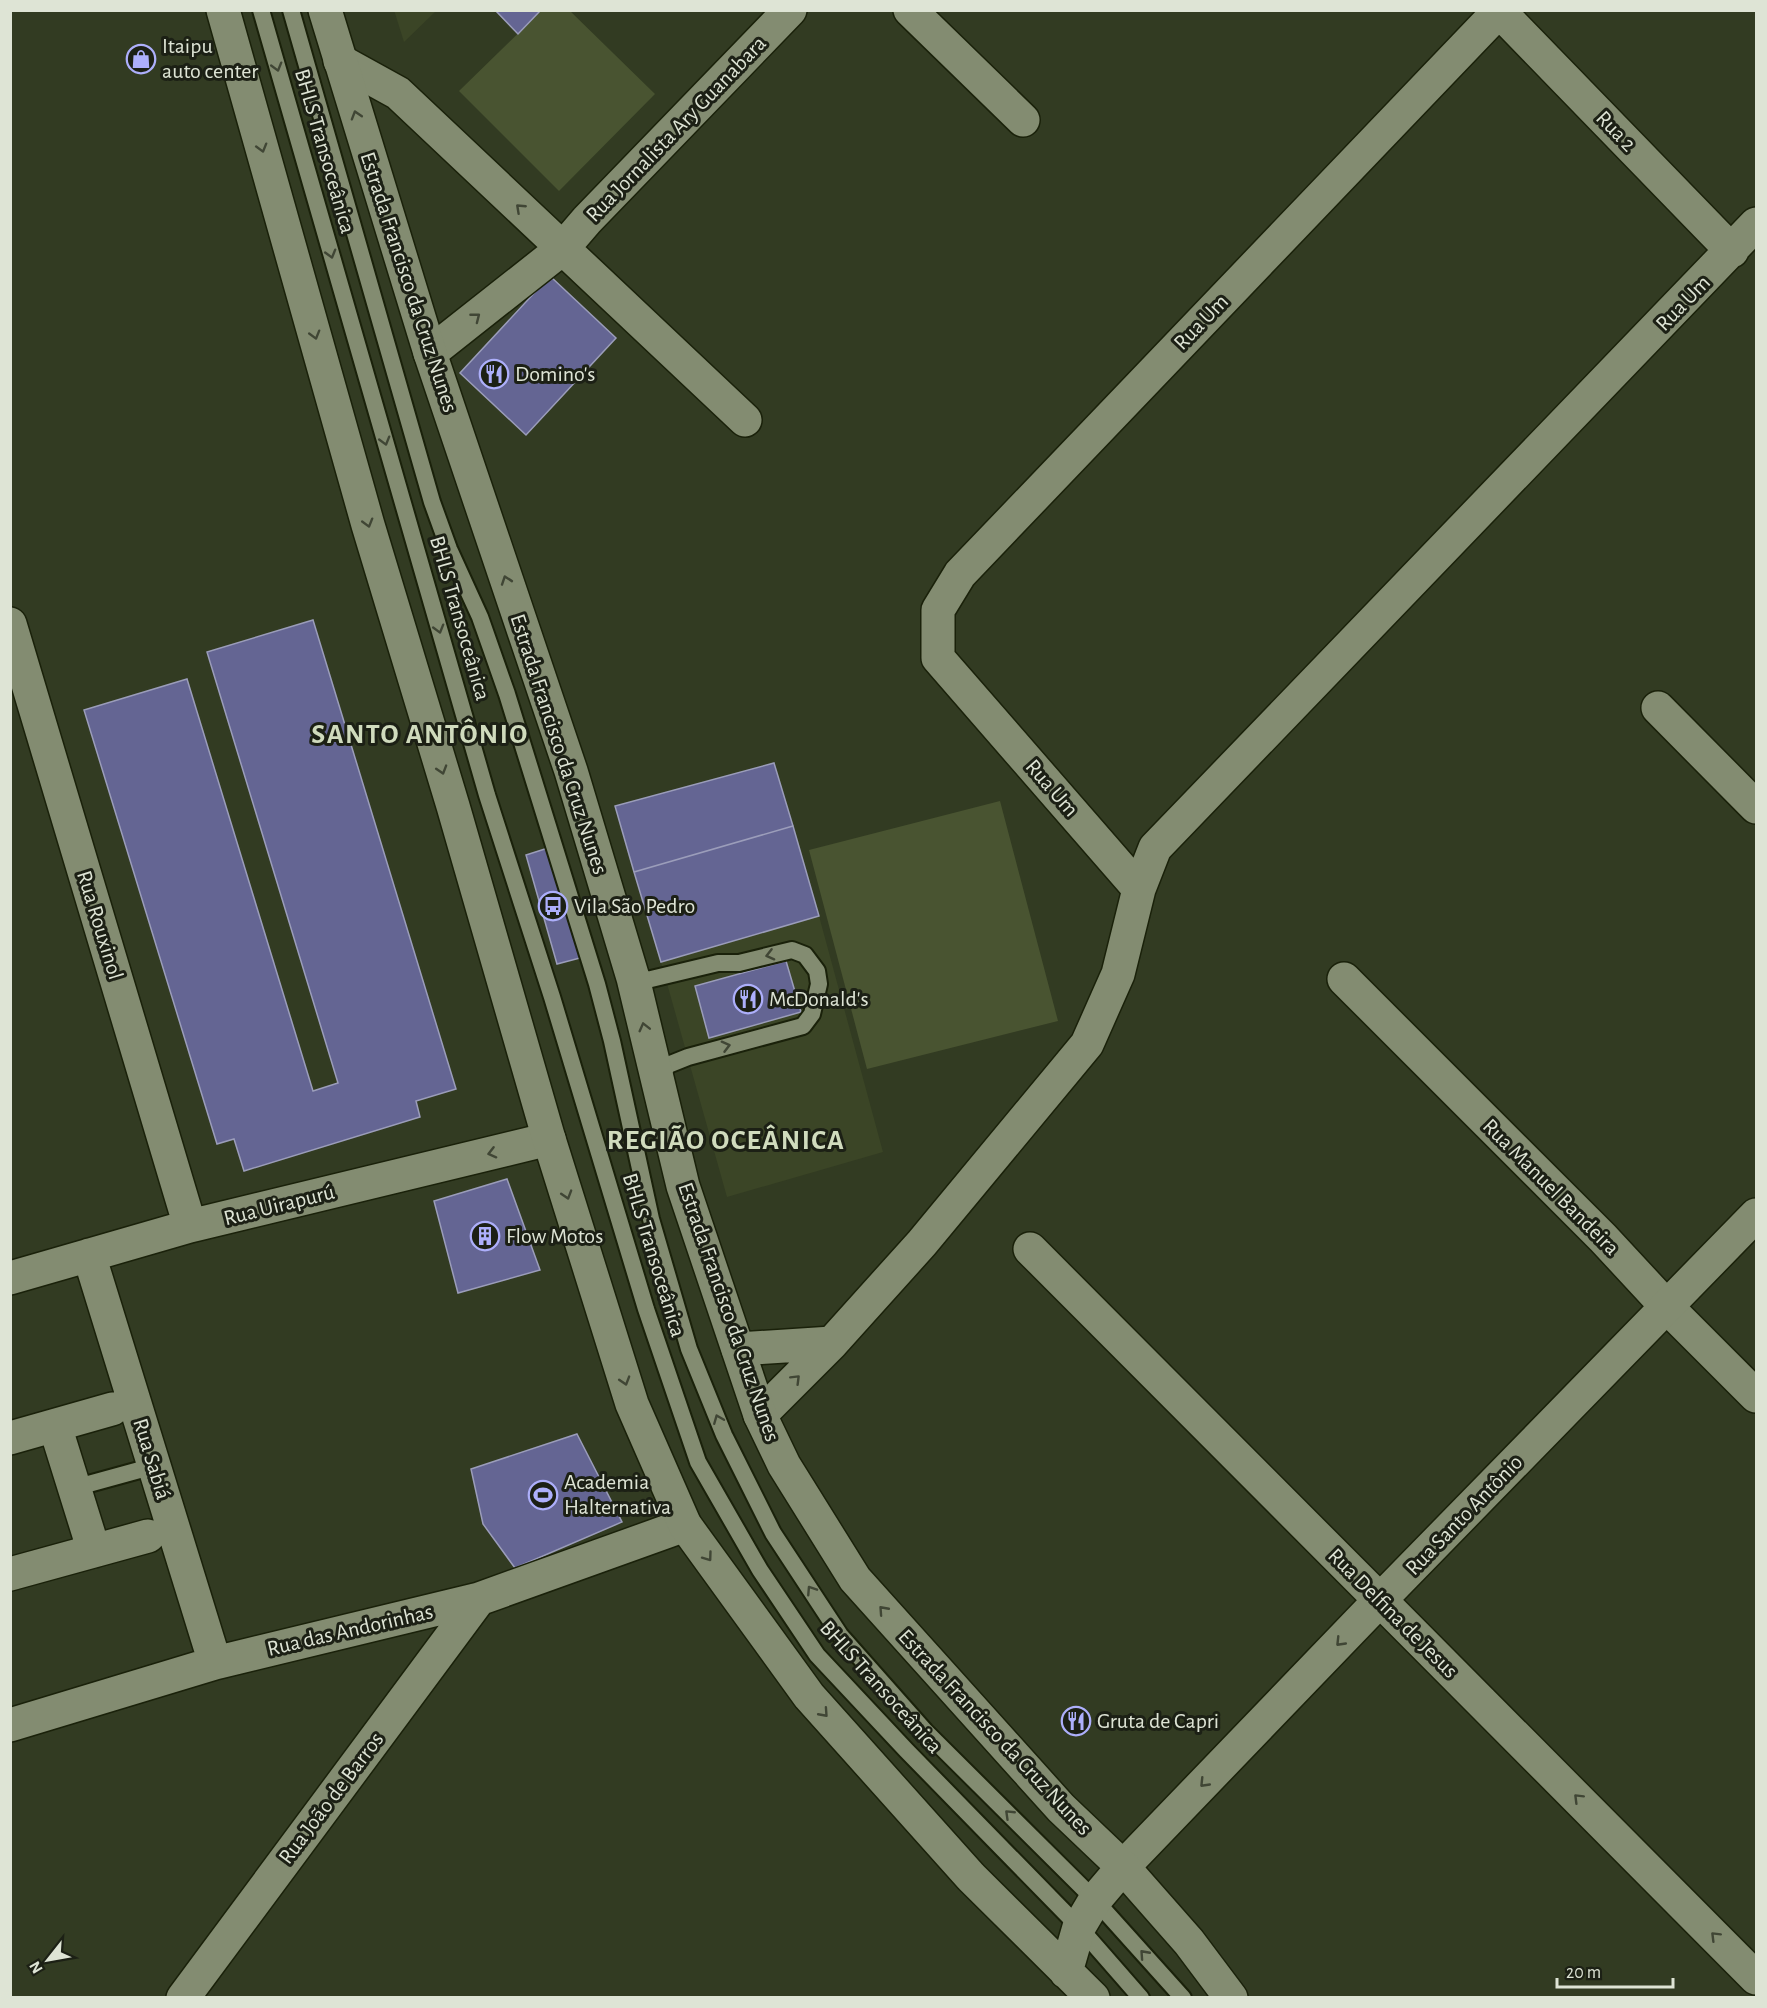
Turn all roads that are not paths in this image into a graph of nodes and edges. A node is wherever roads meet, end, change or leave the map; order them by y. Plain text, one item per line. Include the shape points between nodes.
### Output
1 (223, 10) edge
2 (261, 10) edge
3 (291, 10) edge
4 (325, 10) edge
5 (790, 10) edge
6 (910, 10) edge
7 (1500, 11) edge
8 (340, 61) junction
9 (1023, 120) dead end
10 (1756, 224) edge
11 (563, 248) junction
12 (1732, 251) junction
13 (430, 353) junction
14 (746, 420) dead end
15 (10, 624) edge
16 (1658, 708) dead end
17 (1756, 807) edge
18 (1139, 889) junction
19 (629, 969) junction
20 (1344, 979) dead end
21 (657, 1080) junction
22 (549, 1140) junction
23 (1756, 1215) edge
24 (190, 1226) junction
25 (1030, 1249) dead end
26 (89, 1255) junction
27 (10, 1278) edge
28 (1667, 1307) junction
29 (832, 1343) junction
30 (738, 1349) junction
31 (1756, 1396) edge
32 (112, 1409) dead end
33 (760, 1415) junction
34 (55, 1426) junction
35 (10, 1438) edge
36 (154, 1466) junction
37 (74, 1488) junction
38 (685, 1525) junction
39 (148, 1536) dead end
40 (94, 1551) junction
41 (10, 1574) edge
42 (479, 1599) junction
43 (1380, 1600) junction
44 (214, 1663) junction
45 (10, 1725) edge
46 (1123, 1867) junction
47 (1087, 1914) junction
48 (1066, 1971) junction
49 (1756, 1978) edge
50 (183, 1998) edge
51 (1093, 1998) edge
52 (1141, 1998) edge
53 (1184, 1998) edge
54 (1231, 1998) edge

1 -> 22 street via 368,525
2 -> 47 lane, BHLS Transoceânica via 487,795 646,1309 698,1462 760,1570 817,1655 906,1750
47 -> 3 lane, BHLS Transoceânica via 840,1635 773,1533 724,1435 689,1349 651,1219 597,984 507,694 432,502
4 - 8 street, Estrada Francisco da Cruz Nunes
5 - 11 street, Rua Jornalista Ary Guanabara
6 - 9 street
7 - 12 street, Rua 2
7 - 18 street, Rua Um via 960,574 938,610 938,658
11 -> 8 street via 398,93
13 -> 8 street, Estrada Francisco da Cruz Nunes
10 - 12 street, Rua Um
13 -> 11 street, Rua Jornalista Ary Guanabara
11 - 14 street
12 - 18 street, Rua Um via 1155,848
19 -> 13 street, Estrada Francisco da Cruz Nunes via 571,771
15 - 24 street, Rua Rouxinol
16 - 17 street
18 - 29 street via 1118,974 1087,1044 922,1243
21 -> 19 street, Estrada Francisco da Cruz Nunes
21 -> 19 lane via 668,1065 688,1057 803,1026 812,1014 819,984 817,971 805,955 792,950 647,980
20 - 28 street, Rua Manuel Bandeira
21 - 30 street, Estrada Francisco da Cruz Nunes via 683,1186
22 -> 24 street, Rua Uirapurú
22 -> 38 street via 632,1404
23 - 28 street, Rua Santo Antônio
24 - 26 street, Rua Uirapurú
25 - 43 street, Rua Delfina de Jesus
26 - 27 street, Rua Uirapurú
26 - 36 street, Rua Sabiá
28 - 31 street, Rua Manuel Bandeira
28 - 43 street, Rua Santo Antônio
29 - 30 street
33 -> 29 street
30 - 33 street, Estrada Francisco da Cruz Nunes
32 - 34 street
46 -> 33 street, Estrada Francisco da Cruz Nunes via 1062,1808 855,1579 784,1466
34 - 35 street
34 - 37 street
36 - 37 lane
36 - 44 street, Rua Sabiá
37 - 40 street
38 - 42 street, Rua das Andorinhas
38 -> 48 street via 809,1696 971,1878
39 - 40 street
40 - 41 street
42 - 44 street, Rua das Andorinhas
42 - 50 street, Rua João de Barros
43 -> 46 street, Rua Santo Antônio
49 -> 43 street, Rua Delfina de Jesus
44 - 45 street, Rua das Andorinhas
46 - 47 street, Rua Santo Antônio
46 - 54 street, Estrada Francisco da Cruz Nunes via 1189,1942
47 - 48 street
47 - 52 lane, BHLS Transoceânica
53 -> 47 lane, BHLS Transoceânica
48 - 51 street

